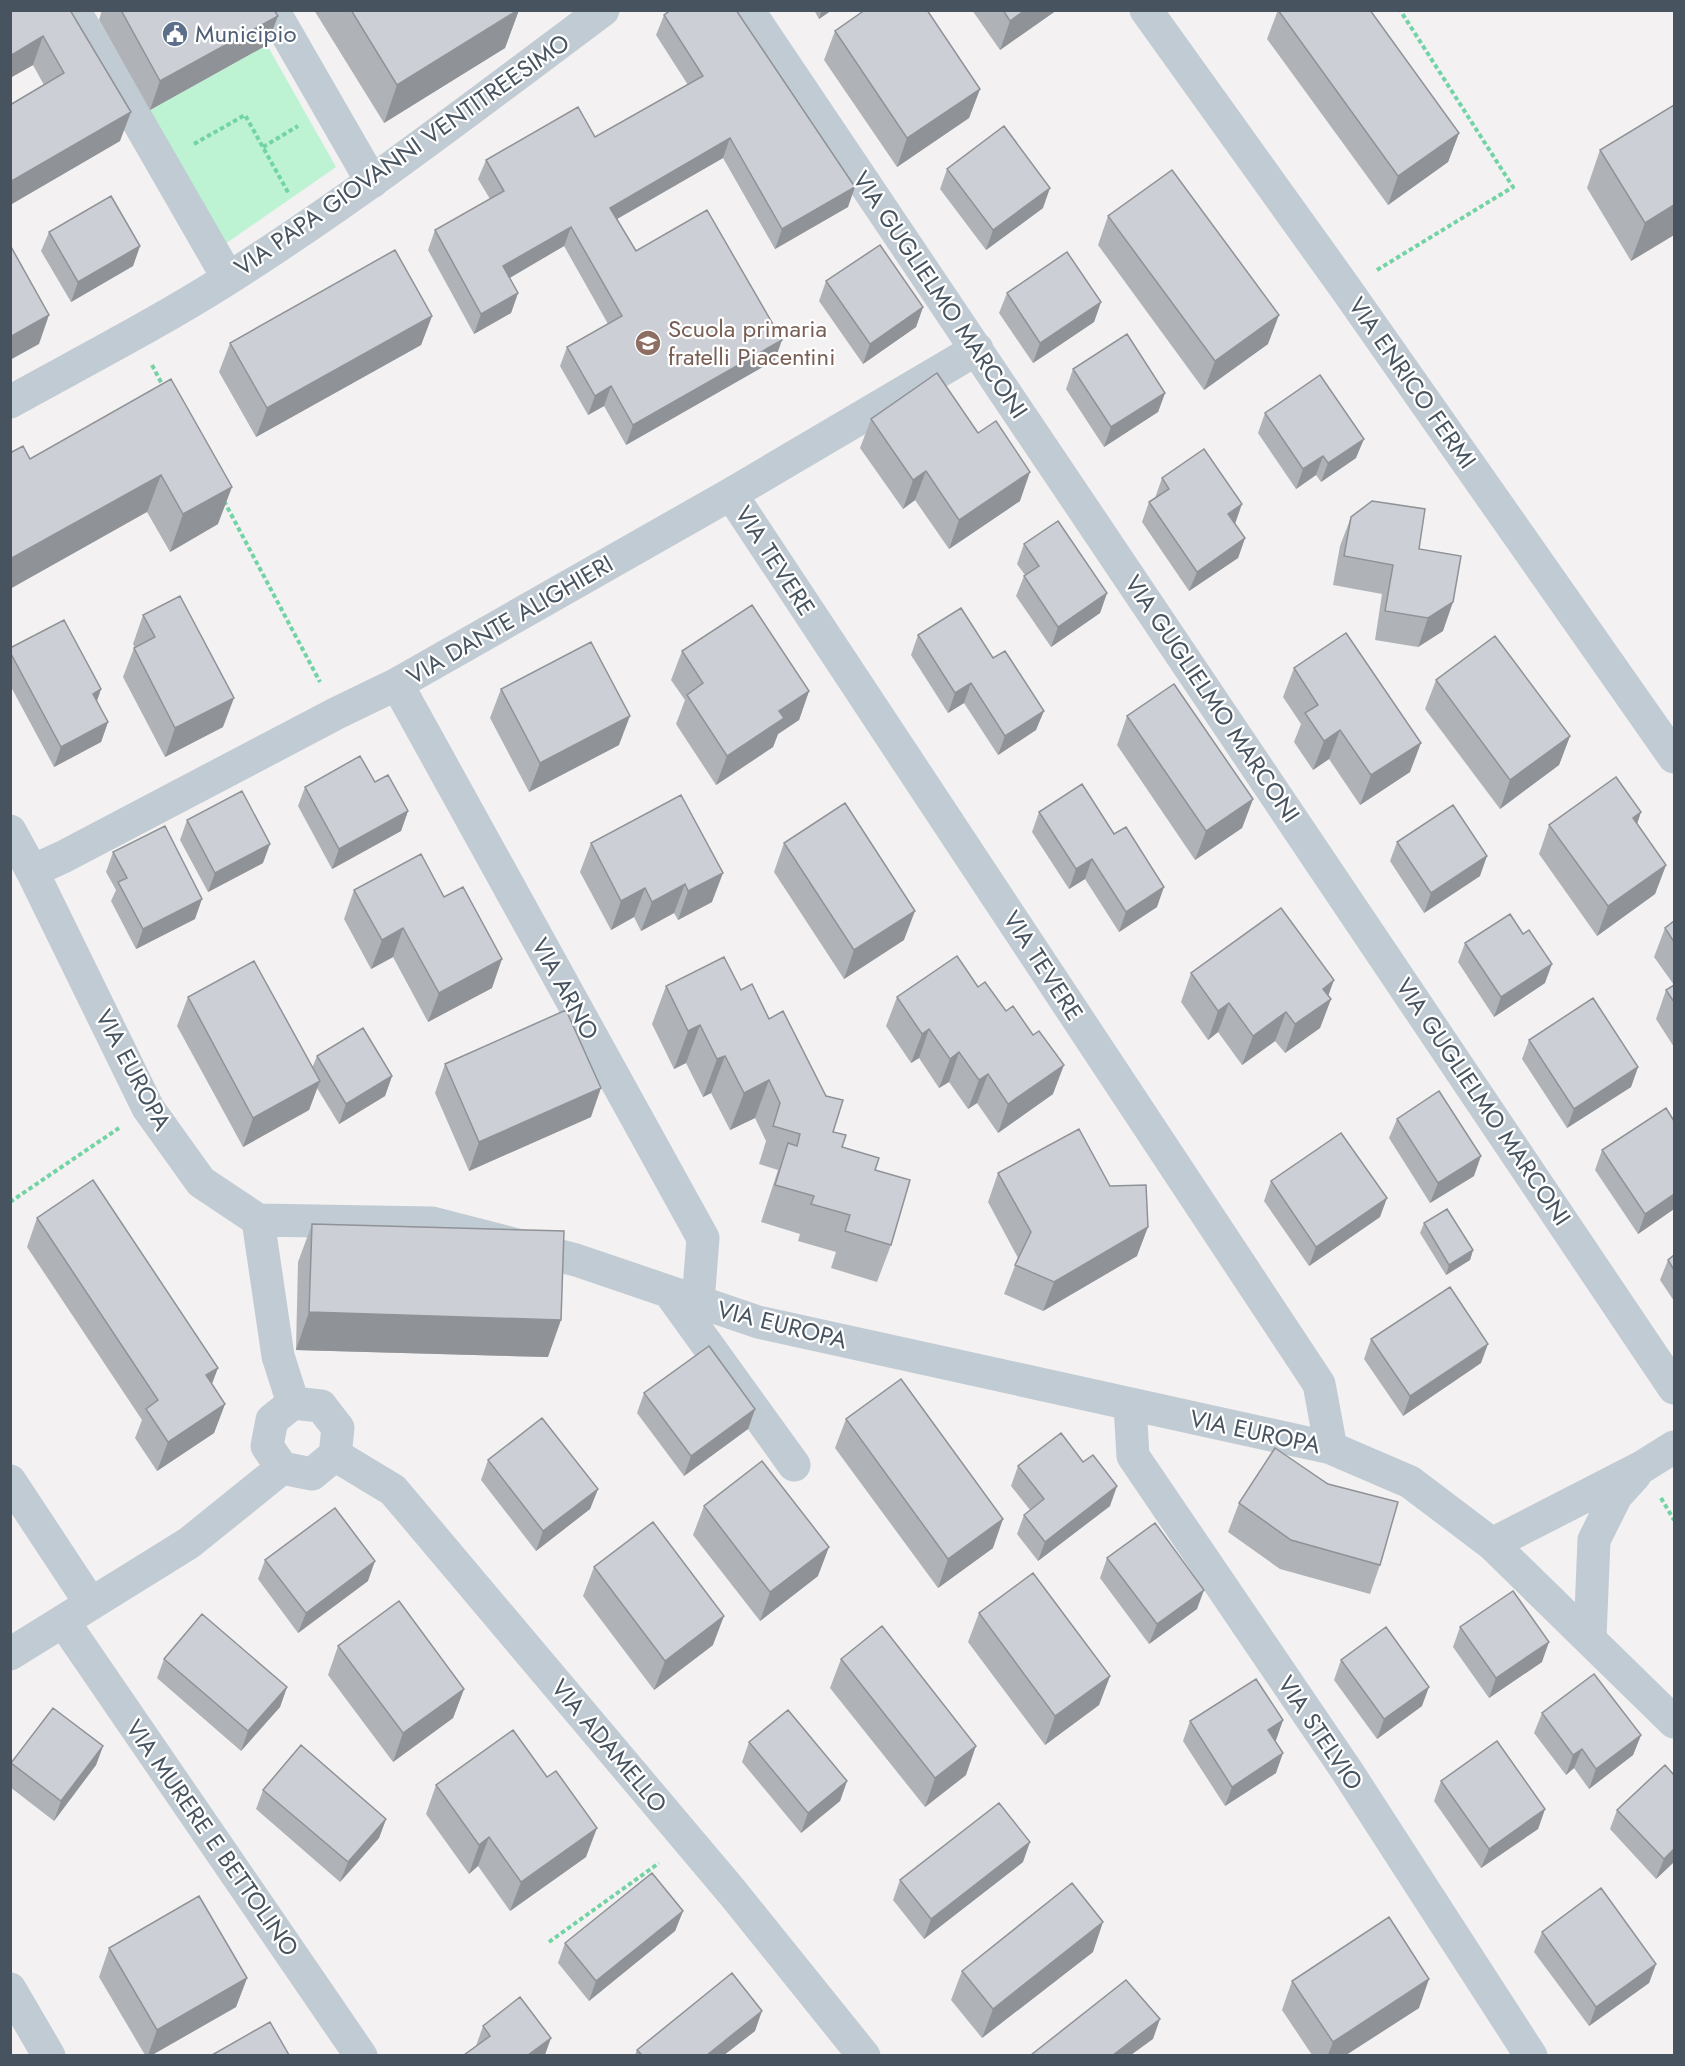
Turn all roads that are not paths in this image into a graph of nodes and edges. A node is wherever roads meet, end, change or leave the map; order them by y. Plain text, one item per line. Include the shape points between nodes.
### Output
1 (74, 10) edge
2 (273, 10) edge
3 (603, 10) edge
4 (748, 10) edge
5 (1146, 10) edge
6 (372, 182) junction
7 (228, 278) junction
8 (977, 349) junction
9 (10, 402) edge
10 (730, 494) junction
11 (397, 684) junction
12 (1674, 757) edge
13 (10, 831) edge
14 (32, 871) junction
15 (258, 1220) junction
16 (684, 1297) junction
17 (1674, 1388) edge
18 (293, 1403) junction
19 (1130, 1405) junction
20 (1674, 1447) edge
21 (1331, 1449) junction
22 (336, 1455) junction
23 (794, 1466) dead end
24 (1642, 1467) junction
25 (282, 1468) junction
26 (10, 1481) edge
27 (1492, 1544) junction
28 (91, 1604) junction
29 (63, 1621) junction
30 (1590, 1637) junction
31 (10, 1653) edge
32 (1674, 1722) edge
33 (10, 1989) edge
34 (856, 2053) edge
35 (49, 2055) edge
36 (361, 2055) edge
37 (1531, 2055) edge

1 - 7 street
2 - 6 street
3 - 6 street, VIA PAPA GIOVANNI VENTITREESIMO
4 - 8 street, VIA GUGLIELMO MARCONI
5 - 12 street, VIA ENRICO FERMI
6 - 7 street, VIA PAPA GIOVANNI VENTITREESIMO
7 - 9 street, VIA PAPA GIOVANNI VENTITREESIMO
8 - 10 street, VIA DANTE ALIGHIERI
8 - 17 street, VIA GUGLIELMO MARCONI
10 - 11 street, VIA DANTE ALIGHIERI
10 - 21 street, VIA TEVERE via 1319,1384
11 - 14 street, VIA DANTE ALIGHIERI
11 - 16 street, VIA ARNO via 703,1238
13 - 14 street, VIA EUROPA
14 - 15 street, VIA EUROPA via 148,1108 201,1182
15 - 16 street, VIA EUROPA via 432,1223 576,1260
15 - 18 street via 278,1356
16 - 19 street, VIA EUROPA via 758,1322
16 - 23 street
18 - 22 street via 321,1407 338,1428
18 - 25 street via 272,1420 267,1446
19 - 21 street, VIA EUROPA
19 - 37 street, VIA STELVIO via 1133,1456 1347,1771
20 - 24 street
21 - 27 street, VIA EUROPA via 1410,1482
22 - 25 street via 312,1474
22 - 34 street, VIA ADAMELLO via 393,1490 689,1842
24 - 27 street
24 - 30 street via 1616,1496 1594,1539
25 - 28 street via 189,1543
26 - 28 street
27 - 30 street, VIA EUROPA
28 - 29 street
29 - 31 street
29 - 36 street, VIA MURERE E BETTOLINO
30 - 32 street, VIA EUROPA
33 - 35 street

